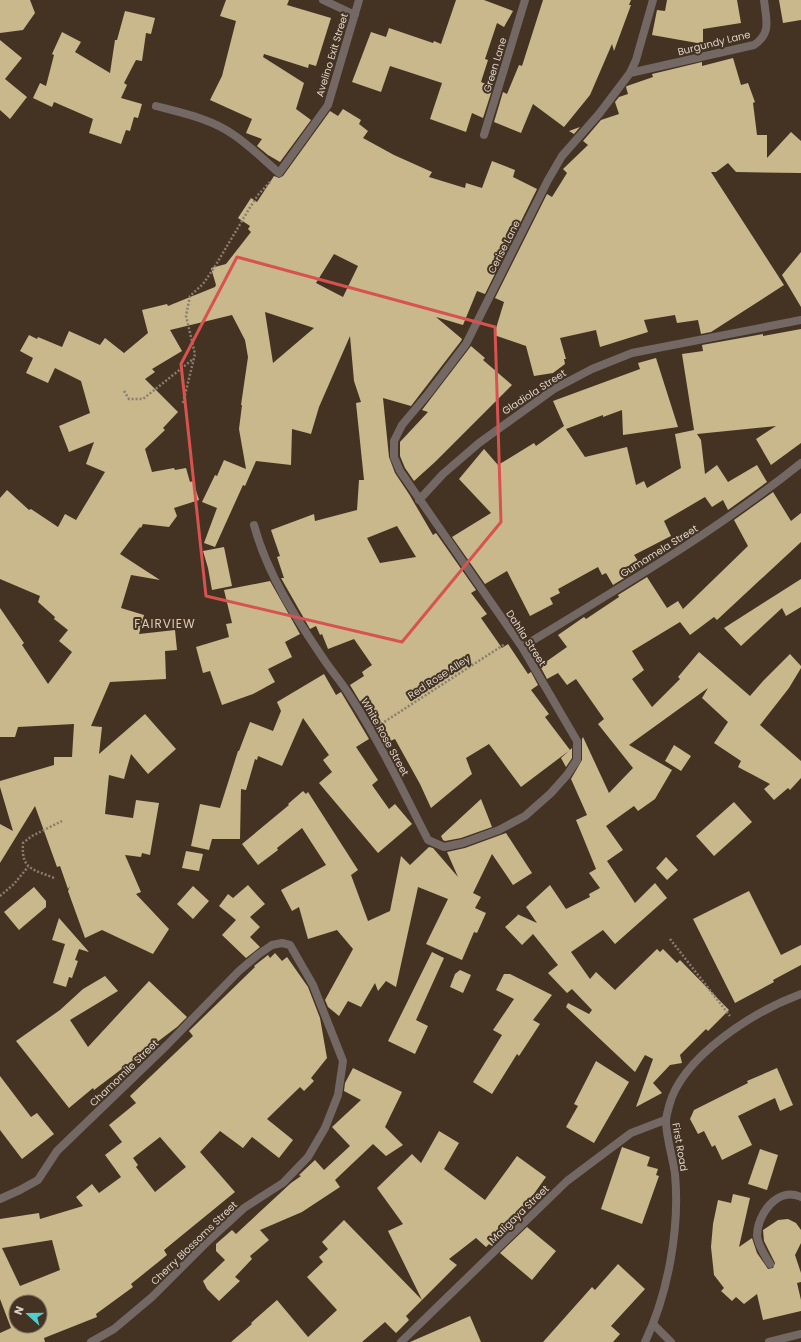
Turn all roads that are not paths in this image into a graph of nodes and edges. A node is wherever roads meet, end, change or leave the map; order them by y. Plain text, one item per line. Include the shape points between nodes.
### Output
1 (323, 0) edge
2 (359, 0) edge
3 (525, 0) edge
4 (653, 0) edge
5 (764, 0) edge
6 (355, 15) junction
7 (630, 73) junction
8 (156, 106) dead end
9 (484, 135) dead end
10 (801, 320) edge
11 (801, 462) edge
12 (419, 500) junction
13 (254, 525) dead end
14 (522, 647) junction
15 (551, 793) joint
16 (259, 954) joint
17 (801, 994) edge
18 (666, 1120) junction
19 (801, 1197) edge
20 (0, 1199) edge
21 (770, 1264) dead end
22 (653, 1324) junction
23 (801, 1334) edge
24 (91, 1342) edge
25 (401, 1342) edge
26 (645, 1342) edge
27 (672, 1342) edge
28 (769, 1342) edge

1 - 6 street
2 - 6 street, Avelino Exit Street
3 - 9 street, Green Lane
4 - 7 street, Cerise Lane
5 - 7 street, Burgundy Lane via 767,29 764,36 754,44
6 - 8 street, Avelino Exit Street via 328,105 279,173 233,134 215,124
7 - 12 street, Cerise Lane via 600,114 562,156 466,344 402,425 394,442 394,457 400,472
10 - 12 street, Gladiola Street via 632,354 592,369 554,389 479,443 443,474
11 - 14 street, Gumamela Street via 693,542
12 - 14 street, Dahlia Street
13 - 15 street, White Rose Street via 260,547 298,620 350,696 392,766 428,840 444,847 499,830 525,816
14 - 15 street, Dahlia Street via 577,741 577,760 567,776
16 - 20 street, Chamomile Street via 57,1151 38,1180
16 - 24 street, Cherry Blossoms Street via 272,945 290,945 313,985 343,1061 338,1095 325,1128 308,1157 283,1183 244,1208 152,1297 114,1329
17 - 18 street, First Road via 738,1027 696,1061 683,1077 671,1100
18 - 22 street, First Road via 675,1172 677,1219 665,1283
18 - 25 street, Maligaya Street via 631,1133 567,1181
19 - 21 street via 795,1194 773,1202 758,1223 757,1237
22 - 26 street, First Road
22 - 27 street
23 - 28 street

